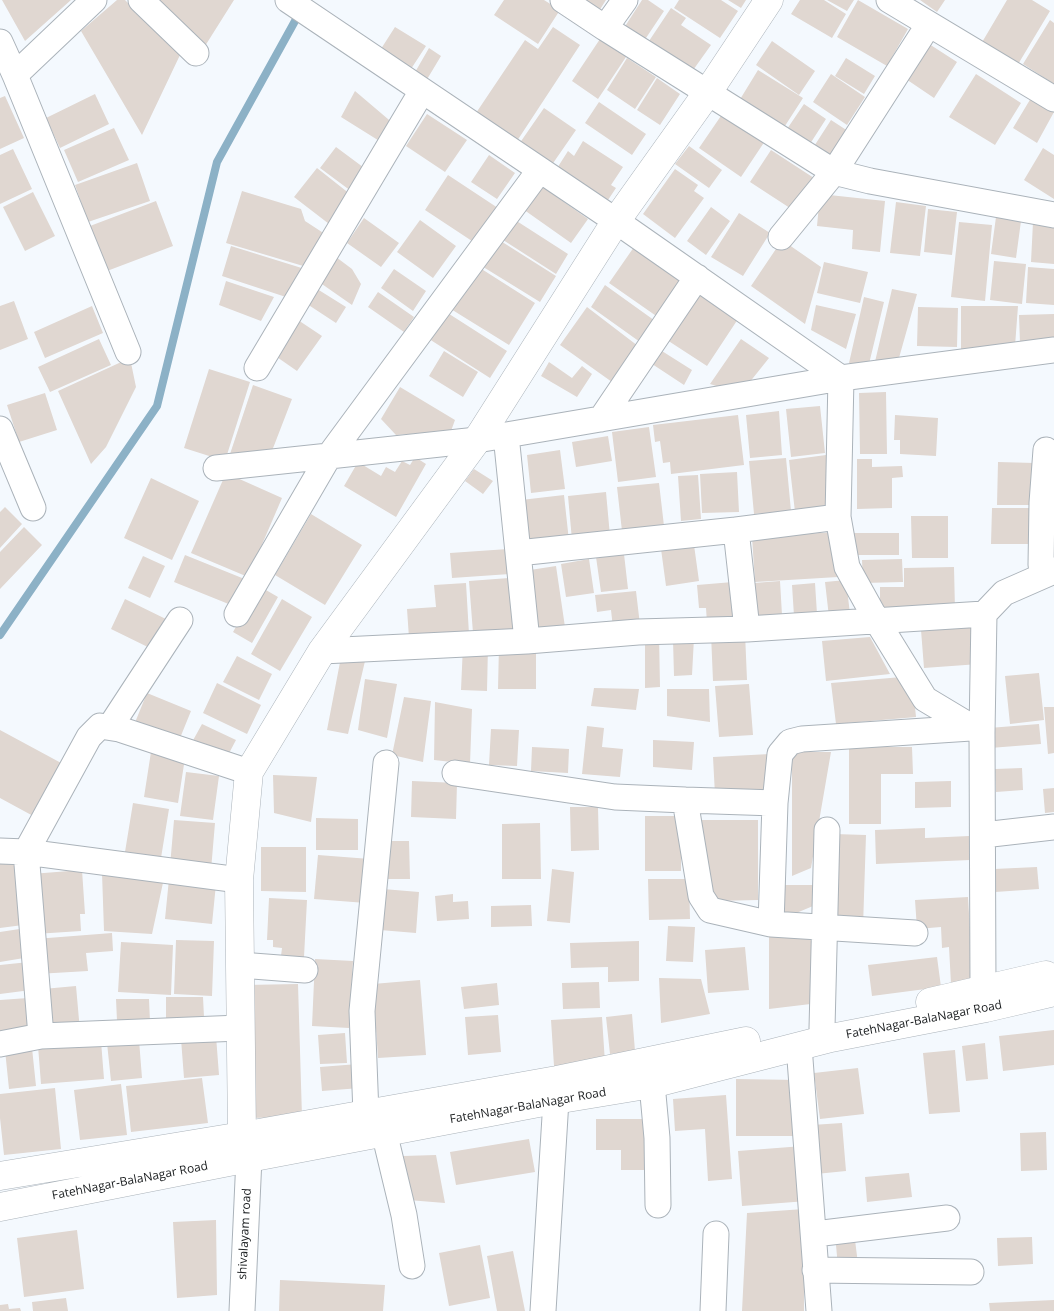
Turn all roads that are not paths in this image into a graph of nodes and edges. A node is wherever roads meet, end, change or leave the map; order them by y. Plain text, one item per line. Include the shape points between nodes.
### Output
1 (94, 0) edge
2 (141, 0) edge
3 (288, 0) edge
4 (563, 0) edge
5 (625, 0) edge
6 (769, 0) edge
7 (889, 0) edge
8 (929, 24) junction
9 (605, 28) junction
10 (0, 42) edge
11 (196, 53) dead end
12 (15, 75) junction
13 (422, 92) junction
14 (708, 92) junction
15 (1054, 99) edge
16 (539, 171) junction
17 (834, 172) junction
18 (1054, 215) edge
19 (616, 221) junction
20 (781, 237) dead end
21 (697, 277) junction
22 (1054, 350) edge
23 (128, 352) dead end
24 (257, 368) dead end
25 (841, 378) junction
26 (601, 419) junction
27 (0, 429) edge
28 (506, 435) junction
29 (477, 440) junction
30 (1046, 450) dead end
31 (330, 456) junction
32 (216, 468) dead end
33 (1048, 503) edge
34 (33, 508) dead end
35 (838, 517) junction
36 (736, 530) junction
37 (518, 553) junction
38 (1054, 571) edge
39 (237, 614) dead end
40 (984, 614) junction
41 (180, 620) dead end
42 (877, 621) junction
43 (747, 628) junction
44 (527, 641) junction
45 (322, 651) junction
46 (110, 727) junction
47 (976, 730) junction
48 (386, 763) dead end
49 (249, 772) junction
50 (455, 773) dead end
51 (685, 800) junction
52 (775, 803) junction
53 (1054, 827) edge
54 (827, 830) dead end
55 (983, 835) junction
56 (0, 851) edge
57 (26, 852) junction
58 (239, 880) junction
59 (771, 924) junction
60 (824, 927) junction
61 (915, 933) dead end
62 (240, 965) junction
63 (305, 970) dead end
64 (1054, 974) edge
65 (983, 988) junction
66 (1054, 992) edge
67 (240, 1028) junction
68 (822, 1028) junction
69 (41, 1036) junction
70 (0, 1044) edge
71 (799, 1046) junction
72 (652, 1084) junction
73 (556, 1100) junction
74 (375, 1123) junction
75 (245, 1147) junction
76 (0, 1176) edge
77 (658, 1205) dead end
78 (0, 1207) edge
79 (947, 1218) dead end
80 (716, 1234) dead end
81 (815, 1234) junction
82 (412, 1266) dead end
83 (815, 1270) junction
84 (971, 1272) dead end
85 (242, 1311) edge
86 (542, 1311) edge
87 (713, 1311) edge
88 (819, 1311) edge

1 - 12 street
2 - 11 street
3 - 13 street
4 - 9 street
5 - 9 street
6 - 14 main road
7 - 8 street
8 - 15 street
8 - 17 street
9 - 14 street
10 - 12 street
12 - 23 street
13 - 16 street
13 - 24 street
14 - 17 street
14 - 19 main road
16 - 19 street
16 - 31 street
17 - 18 street
17 - 20 street
19 - 21 street
19 - 29 main road
21 - 25 street
21 - 26 street
22 - 25 street
25 - 26 street
25 - 35 street
26 - 28 street
27 - 34 street
28 - 29 street
28 - 37 street
29 - 31 street
29 - 45 main road
30 - 33 street
31 - 32 street
31 - 39 street
33 - 38 street via 1041,565
35 - 36 street
35 - 42 street via 848,567
36 - 37 street
36 - 43 street
37 - 44 street
38 - 40 street via 1004,593
40 - 42 street
40 - 47 street
41 - 46 street
42 - 43 street
42 - 47 street via 925,699
43 - 44 street
44 - 45 street
45 - 49 main road
46 - 49 street
46 - 57 street via 100,726 89,737
47 - 52 street via 790,742 780,754
47 - 55 street
48 - 74 street via 362,1011
49 - 58 main road
50 - 51 street via 615,797
51 - 52 street
51 - 59 street via 701,896 710,910
52 - 59 street
53 - 55 street
54 - 60 street
55 - 65 street
56 - 57 street
57 - 58 street
57 - 69 street
58 - 62 main road
59 - 60 street
60 - 61 street
60 - 68 street
62 - 63 street
62 - 67 main road
64 - 65 main road
65 - 68 main road
66 - 71 main road, FatehNagar-BalaNagar Road
67 - 69 street
67 - 75 main road
68 - 74 main road via 557,1080
69 - 70 street
71 - 72 main road, FatehNagar-BalaNagar Road
71 - 81 street
72 - 73 main road, FatehNagar-BalaNagar Road
72 - 77 street
73 - 74 main road, FatehNagar-BalaNagar Road
73 - 86 street
74 - 75 main road
74 - 82 street via 404,1215
75 - 76 main road
75 - 78 main road, FatehNagar-BalaNagar Road
75 - 85 street, shivalayam road
79 - 81 street
80 - 87 street
81 - 83 street
83 - 84 street
83 - 88 street

